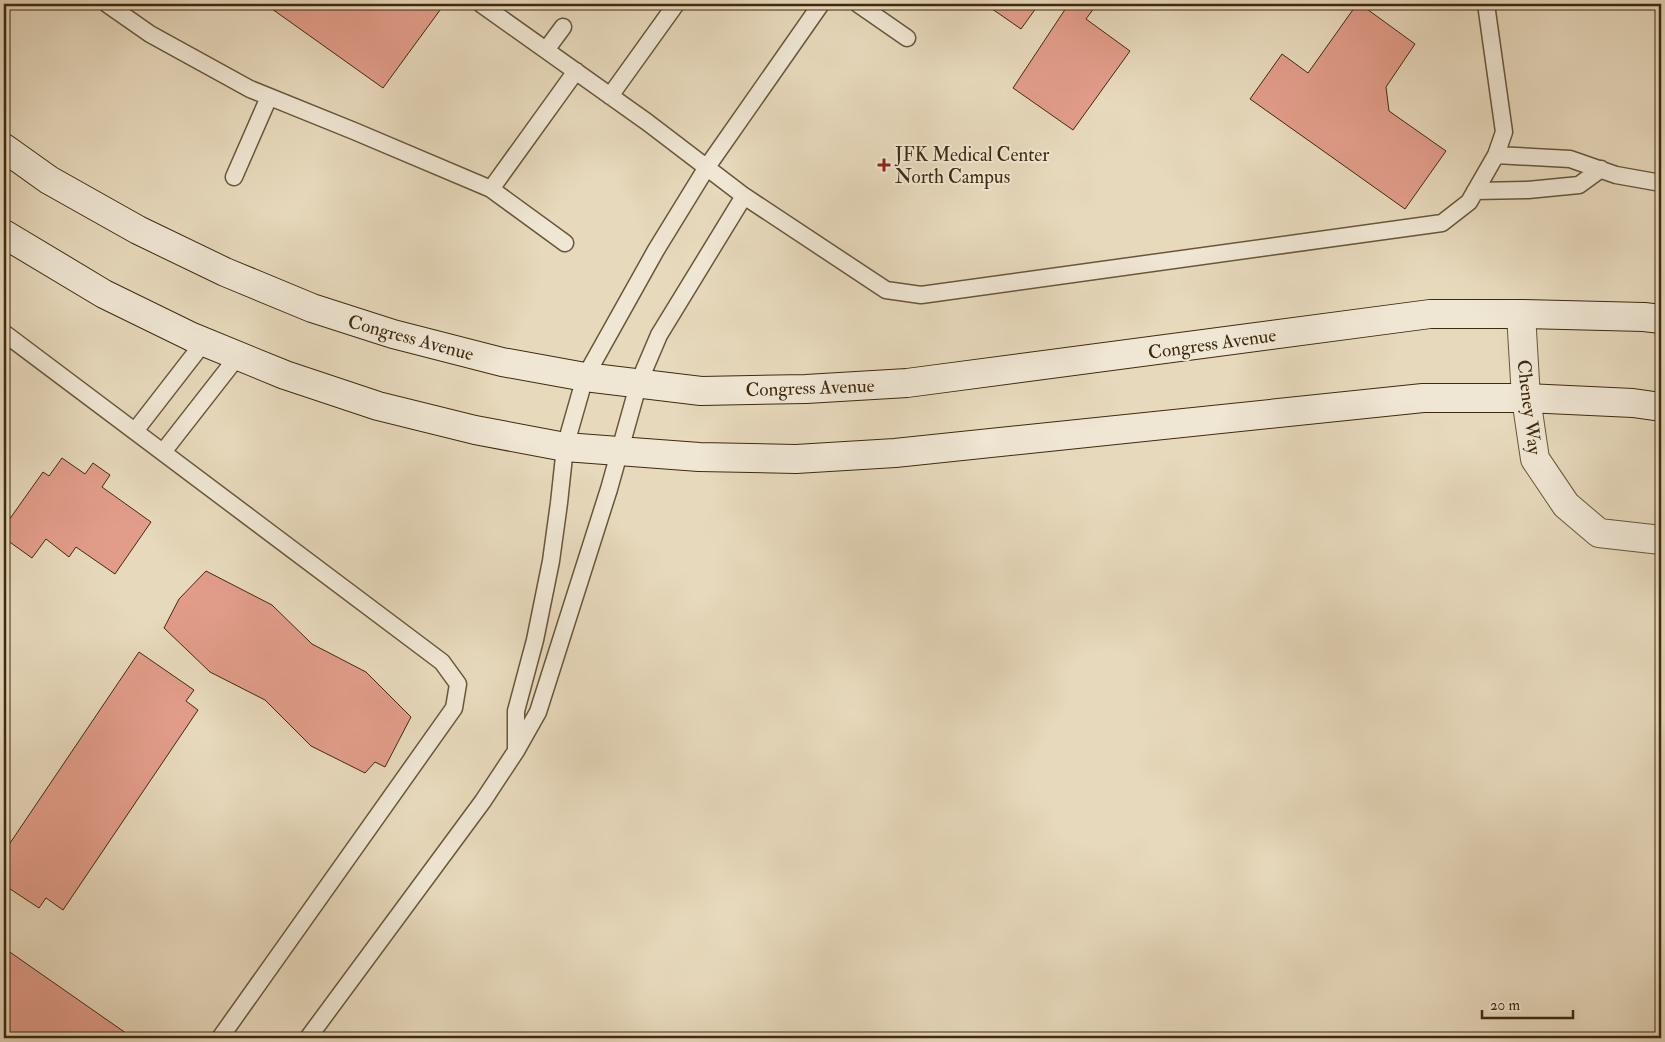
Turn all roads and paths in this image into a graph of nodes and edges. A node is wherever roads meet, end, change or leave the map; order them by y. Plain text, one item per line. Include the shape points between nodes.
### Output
1 (108, 4) edge
2 (481, 4) edge
3 (676, 4) edge
4 (821, 4) edge
5 (858, 4) edge
6 (1486, 4) edge
7 (563, 27) dead end
8 (907, 38) dead end
9 (546, 50) junction
10 (576, 71) junction
11 (610, 96) junction
12 (269, 97) junction
13 (4, 148) edge
14 (1496, 156) junction
15 (707, 167) junction
16 (1600, 169) junction
17 (234, 177) dead end
18 (1661, 183) edge
19 (491, 189) junction
20 (1475, 191) junction
21 (744, 196) junction
22 (4, 234) edge
23 (565, 243) dead end
24 (1521, 314) junction
25 (1661, 319) edge
26 (4, 332) edge
27 (204, 342) junction
28 (238, 356) junction
29 (585, 377) junction
30 (640, 382) junction
31 (1526, 398) junction
32 (1661, 407) edge
33 (135, 431) junction
34 (565, 447) junction
35 (620, 451) junction
36 (163, 452) junction
37 (1661, 540) edge
38 (516, 752) junction
39 (220, 1038) edge
40 (308, 1038) edge

1 - 12 lane via 150,34
2 - 9 lane
3 - 11 lane
4 - 15 lane
5 - 8 lane
6 - 14 lane via 1504,132
7 - 9 lane
9 - 10 lane
10 - 11 lane
10 - 19 lane
11 - 15 lane
12 - 17 lane
12 - 19 lane
13 - 29 street, Congress Avenue via 49,180 138,230 225,272 312,308 394,334 484,357
14 - 16 lane via 1570,159
14 - 20 lane
15 - 21 lane
15 - 29 lane
16 - 18 lane
16 - 20 lane via 1579,185
19 - 23 lane
20 - 21 lane via 1469,202 1442,223 920,295 886,290
21 - 30 lane via 659,334
22 - 27 street via 104,294
24 - 25 street, Congress Avenue
24 - 30 street, Congress Avenue via 1430,314 907,383 806,389 701,390
24 - 31 street, Cheney Way
26 - 33 lane
27 - 28 street
27 - 33 lane
28 - 34 street via 378,406 475,430
28 - 36 lane
29 - 30 street, Congress Avenue
29 - 34 lane
30 - 35 lane
31 - 32 street
31 - 35 street via 1423,398 895,453 796,459
31 - 37 street, Cheney Way via 1534,459 1566,505 1599,533
33 - 36 lane
34 - 35 street
34 - 38 lane via 550,561 535,640 516,712
35 - 38 lane via 538,712
36 - 39 lane via 442,662 458,684 454,708
38 - 40 lane

